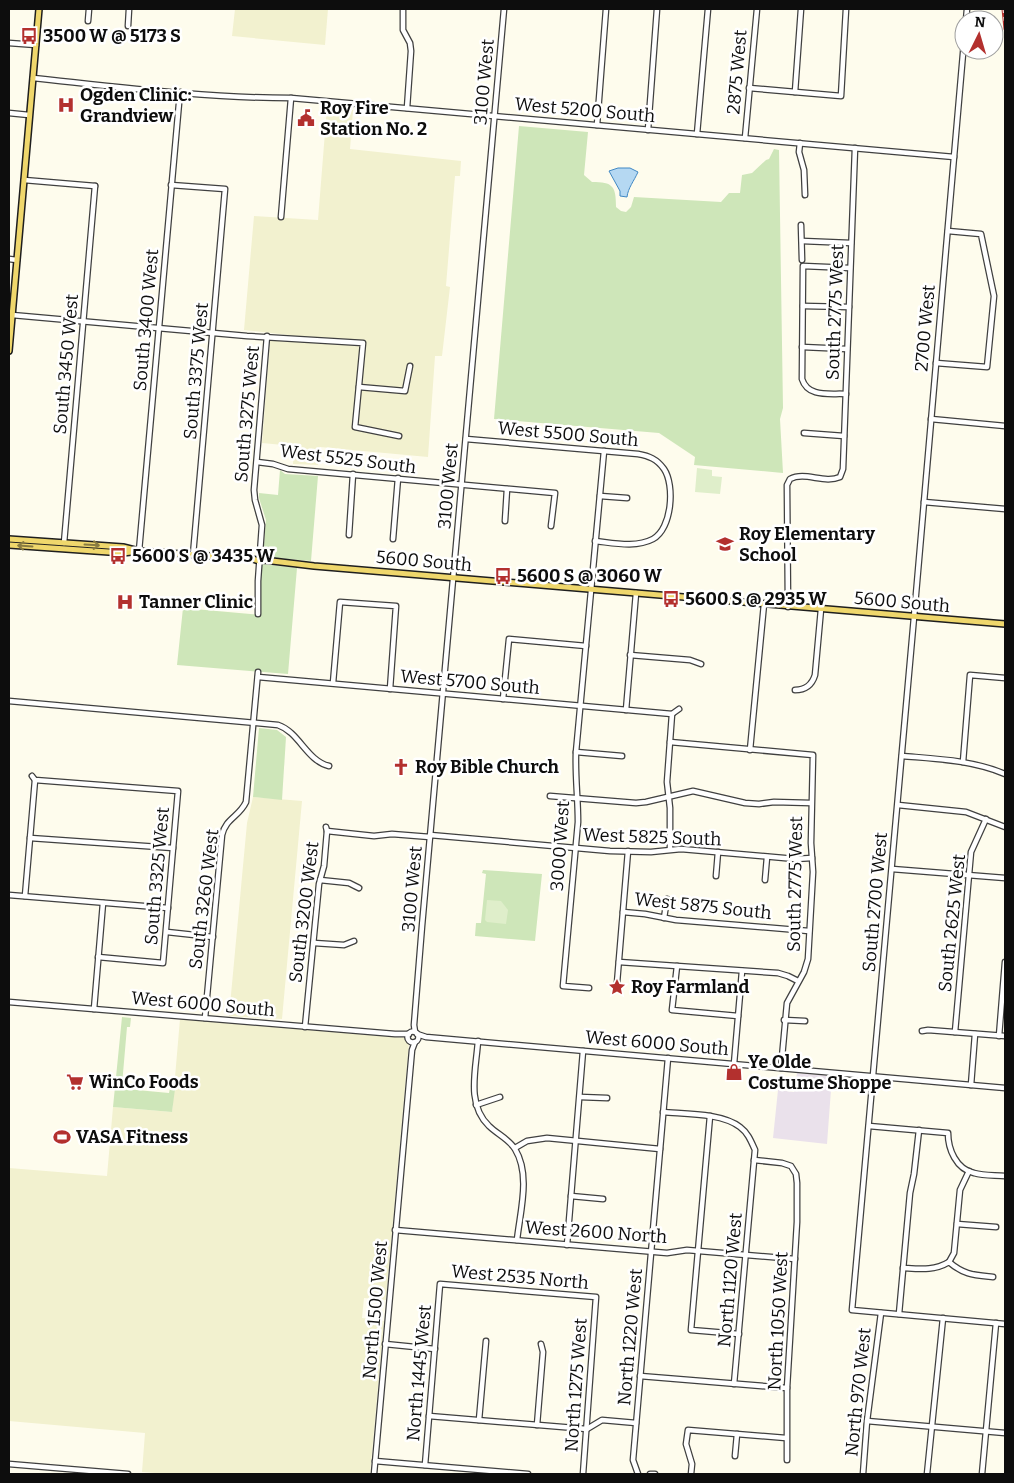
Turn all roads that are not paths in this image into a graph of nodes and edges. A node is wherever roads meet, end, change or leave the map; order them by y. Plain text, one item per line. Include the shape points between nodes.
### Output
1 (39, 9) edge
2 (88, 9) edge
3 (129, 9) edge
4 (403, 9) edge
5 (504, 9) edge
6 (606, 9) edge
7 (658, 9) edge
8 (708, 9) edge
9 (757, 9) edge
10 (802, 9) edge
11 (846, 9) edge
12 (88, 21) dead end
13 (128, 26) dead end
14 (9, 43) edge
15 (36, 45) junction
16 (962, 60) edge
17 (33, 78) junction
18 (749, 88) junction
19 (180, 92) junction
20 (795, 92) junction
21 (291, 98) junction
22 (407, 108) junction
23 (9, 113) edge
24 (30, 115) junction
25 (495, 116) junction
26 (597, 125) junction
27 (648, 130) junction
28 (697, 134) junction
29 (744, 138) junction
30 (800, 143) junction
31 (855, 148) junction
32 (954, 157) junction
33 (24, 180) junction
34 (100, 183) dead end
35 (171, 185) junction
36 (95, 186) junction
37 (805, 196) dead end
38 (281, 217) dead end
39 (802, 225) dead end
40 (948, 231) junction
41 (802, 241) junction
42 (851, 243) junction
43 (9, 259) edge
44 (17, 260) junction
45 (802, 260) dead end
46 (850, 268) junction
47 (802, 306) junction
48 (849, 307) junction
49 (12, 315) junction
50 (83, 321) junction
51 (159, 328) junction
52 (213, 333) junction
53 (267, 336) junction
54 (802, 347) junction
55 (847, 349) junction
56 (9, 351) edge
57 (936, 363) junction
58 (410, 366) dead end
59 (359, 387) junction
60 (846, 394) junction
61 (932, 419) junction
62 (1005, 426) edge
63 (804, 432) dead end
64 (399, 436) dead end
65 (844, 436) junction
66 (466, 439) junction
67 (604, 451) junction
68 (257, 462) junction
69 (353, 474) junction
70 (398, 478) junction
71 (462, 485) junction
72 (508, 489) junction
73 (600, 496) junction
74 (627, 498) dead end
75 (924, 502) junction
76 (1005, 509) edge
77 (505, 521) dead end
78 (551, 526) dead end
79 (349, 535) dead end
80 (393, 538) dead end
81 (9, 539) edge
82 (596, 541) junction
83 (64, 543) junction
84 (9, 545) edge
85 (139, 551) junction
86 (193, 555) junction
87 (259, 561) junction
88 (454, 578) junction
89 (591, 589) junction
90 (636, 593) junction
91 (764, 604) junction
92 (788, 607) junction
93 (821, 609) junction
94 (258, 614) dead end
95 (914, 617) junction
96 (1005, 624) edge
97 (586, 646) junction
98 (630, 655) junction
99 (701, 664) dead end
100 (258, 674) joint
101 (1005, 678) edge
102 (333, 683) junction
103 (390, 688) junction
104 (795, 690) dead end
105 (443, 693) junction
106 (503, 699) junction
107 (9, 702) edge
108 (580, 706) junction
109 (678, 709) dead end
110 (626, 710) junction
111 (672, 714) junction
112 (254, 723) junction
113 (670, 742) junction
114 (750, 750) junction
115 (576, 752) junction
116 (622, 756) dead end
117 (902, 756) junction
118 (963, 762) junction
119 (329, 766) dead end
120 (1005, 774) edge
121 (550, 796) dead end
122 (669, 796) junction
123 (578, 798) junction
124 (811, 803) junction
125 (898, 805) junction
126 (986, 819) junction
127 (1005, 827) edge
128 (327, 829) joint
129 (430, 836) junction
130 (30, 838) junction
131 (173, 848) junction
132 (575, 848) junction
133 (670, 849) junction
134 (628, 851) junction
135 (718, 852) junction
136 (767, 856) junction
137 (812, 858) junction
138 (892, 869) junction
139 (716, 876) dead end
140 (969, 876) junction
141 (1005, 878) edge
142 (320, 880) junction
143 (765, 880) dead end
144 (359, 888) dead end
145 (9, 894) edge
146 (25, 896) junction
147 (667, 899) dead end
148 (103, 903) junction
149 (168, 908) junction
150 (623, 912) junction
151 (664, 918) junction
152 (810, 931) junction
153 (166, 932) junction
154 (213, 936) junction
155 (354, 941) dead end
156 (314, 942) junction
157 (98, 957) junction
158 (619, 962) junction
159 (1005, 962) edge
160 (676, 966) junction
161 (742, 971) junction
162 (798, 981) junction
163 (617, 983) dead end
164 (589, 988) dead end
165 (9, 1002) edge
166 (94, 1009) junction
167 (738, 1016) junction
168 (205, 1018) junction
169 (784, 1020) junction
170 (804, 1021) dead end
171 (305, 1026) junction
172 (922, 1031) dead end
173 (955, 1032) junction
174 (975, 1034) junction
175 (413, 1036) junction
176 (999, 1036) junction
177 (1005, 1036) edge
178 (478, 1041) junction
179 (584, 1051) junction
180 (668, 1058) junction
181 (734, 1064) junction
182 (781, 1068) junction
183 (873, 1077) junction
184 (971, 1085) junction
185 (1005, 1088) edge
186 (580, 1096) junction
187 (500, 1097) dead end
188 (607, 1098) dead end
189 (476, 1105) junction
190 (663, 1112) junction
191 (710, 1116) junction
192 (869, 1126) junction
193 (919, 1130) junction
194 (576, 1140) junction
195 (402, 1148) joint
196 (515, 1148) junction
197 (660, 1149) junction
198 (754, 1160) junction
199 (968, 1171) junction
200 (1005, 1176) edge
201 (571, 1196) junction
202 (603, 1199) dead end
203 (957, 1224) junction
204 (996, 1227) dead end
205 (396, 1230) junction
206 (517, 1240) junction
207 (567, 1245) junction
208 (698, 1251) junction
209 (652, 1252) junction
210 (746, 1255) junction
211 (795, 1259) junction
212 (949, 1262) junction
213 (903, 1268) junction
214 (993, 1277) dead end
215 (440, 1284) joint
216 (596, 1297) joint
217 (880, 1313) junction
218 (899, 1314) junction
219 (943, 1318) junction
220 (996, 1323) junction
221 (1005, 1324) edge
222 (739, 1334) junction
223 (486, 1341) dead end
224 (385, 1344) junction
225 (541, 1344) dead end
226 (435, 1349) junction
227 (640, 1376) junction
228 (734, 1384) junction
229 (787, 1388) junction
230 (429, 1416) junction
231 (478, 1420) junction
232 (867, 1421) junction
233 (636, 1423) junction
234 (537, 1425) junction
235 (932, 1427) junction
236 (587, 1429) junction
237 (985, 1431) junction
238 (1005, 1433) edge
239 (737, 1434) junction
240 (786, 1438) junction
241 (735, 1456) dead end
242 (787, 1460) dead end
243 (375, 1461) junction
244 (9, 1464) edge
245 (425, 1465) junction
246 (128, 1474) edge
247 (374, 1474) edge
248 (512, 1474) edge
249 (528, 1474) edge
250 (583, 1474) edge
251 (638, 1474) edge
252 (650, 1474) edge
253 (655, 1474) edge
254 (692, 1474) edge
255 (863, 1474) edge
256 (927, 1474) edge
257 (982, 1474) edge

1 - 15 main road
2 - 12 street
3 - 13 street
4 - 22 street via 404,30 411,51
5 - 25 street, 3100 West
6 - 26 street
7 - 27 street
8 - 28 street
9 - 18 street, 2875 West
10 - 20 street
11 - 20 street via 842,96
14 - 15 street
15 - 17 main road
16 - 32 street, 2700 West
17 - 19 street, West 5200 South
17 - 24 main road
18 - 20 street
18 - 29 street, 2875 West
19 - 21 street, West 5200 South
19 - 35 street, South 3400 West
21 - 22 street, West 5200 South
21 - 38 street
22 - 25 street, West 5200 South
23 - 24 street
24 - 33 main road
25 - 26 street, West 5200 South
25 - 66 street, 3100 West
26 - 27 street, West 5200 South
27 - 28 street, West 5200 South
28 - 29 street, West 5200 South
29 - 30 street, West 5200 South
30 - 31 street, West 5200 South
30 - 37 street
31 - 32 street, West 5200 South
31 - 42 street, South 2775 West
32 - 40 street, 2700 West
33 - 36 street
33 - 44 main road
34 - 36 street
35 - 51 street, South 3400 West
35 - 52 street, South 3375 West via 225,189
36 - 50 street, South 3450 West
39 - 41 street
40 - 57 street, 2700 West
40 - 57 street via 981,234 994,296 987,367
41 - 42 street
41 - 45 street
42 - 46 street, South 2775 West
43 - 44 street
44 - 49 main road
46 - 47 street via 803,266
46 - 48 street, South 2775 West
47 - 48 street
47 - 54 street
48 - 55 street, South 2775 West
49 - 50 street
49 - 56 main road
50 - 51 street
50 - 83 street, South 3450 West
51 - 52 street
51 - 85 street, South 3400 West
52 - 53 street
52 - 86 street, South 3375 West
53 - 59 street via 363,343
53 - 68 street, South 3275 West
54 - 55 street
54 - 60 street via 804,386 814,392
55 - 60 street, South 2775 West
57 - 61 street, 2700 West
58 - 59 street via 405,391
59 - 64 street via 355,427
60 - 65 street, South 2775 West
61 - 62 street
61 - 75 street, 2700 West
63 - 65 street
65 - 92 street, South 2775 West via 840,477 833,480 797,476 787,484
66 - 67 street, West 5500 South
66 - 71 street, 3100 West
67 - 73 street, 3000 West
67 - 82 street, West 5500 South via 656,460 669,480 668,514 662,531 653,539 636,544
68 - 69 street, West 5525 South via 288,469
68 - 87 street, South 3275 West via 254,490 262,525
69 - 70 street, West 5525 South
69 - 79 street
70 - 71 street, West 5525 South
70 - 80 street
71 - 72 street, West 5525 South
71 - 88 street, 3100 West
72 - 77 street
72 - 78 street, West 5525 South via 555,493
73 - 74 street
73 - 82 street, 3000 West
75 - 76 street
75 - 95 street, 2700 West
81 - 83 main road, 5600 South
82 - 89 street, 3000 West
83 -> 85 main road, 5600 South
85 -> 84 main road, 5600 South via 123,553
85 - 86 main road, 5600 South
86 - 87 main road, 5600 South
87 - 88 main road, 5600 South
87 - 94 street, South 3275 West
88 - 89 main road, 5600 South
88 - 105 street, 3100 West
89 - 90 main road, 5600 South
89 - 97 street, 3000 West
90 - 91 main road, 5600 South
90 - 98 street
91 - 92 main road, 5600 South
91 - 114 street
92 - 93 main road, 5600 South
93 - 95 main road, 5600 South
93 - 104 street via 815,675 807,687
95 - 96 main road, 5600 South
95 - 117 street, South 2700 West
97 - 106 street via 509,639
97 - 108 street, 3000 West
98 - 99 street via 690,660
98 - 110 street
100 - 102 street, West 5700 South
100 - 112 street, South 3260 West
101 - 118 street via 970,675
102 - 103 street, West 5700 South
102 - 103 street via 340,602 396,606
103 - 105 street, West 5700 South
105 - 106 street, West 5700 South
105 - 129 street, 3100 West
106 - 108 street, West 5700 South
107 - 112 street
108 - 110 street, West 5700 South
108 - 115 street, 3000 West
109 - 111 street
110 - 111 street, West 5700 South
111 - 113 street
112 - 119 street via 282,726 320,764
112 - 154 street, South 3260 West via 246,802 226,824 222,835
113 - 114 street
113 - 122 street
114 - 124 street, South 2775 West via 813,756
115 - 116 street
115 - 123 street, 3000 West
117 - 118 street
117 - 125 street, South 2700 West
118 - 120 street via 990,767
121 - 123 street
122 - 123 street via 636,803
122 - 124 street via 693,791 745,803
122 - 133 street
123 - 132 street, 3000 West
124 - 137 street, South 2775 West
125 - 126 street via 966,812
125 - 138 street, South 2700 West
126 - 127 street
126 - 140 street, South 2625 West via 971,852
128 - 129 street, West 5825 South via 374,836
128 - 142 street, South 3200 West
129 - 132 street, West 5825 South
129 - 175 street, 3100 West
130 - 131 street
130 - 131 street, South 3325 West via 34,778 178,791
130 - 146 street
131 - 149 street, South 3325 West
132 - 134 street, West 5825 South
132 - 164 street, 3000 West via 563,986
133 - 134 street, West 5825 South
133 - 135 street, West 5825 South
134 - 150 street
135 - 136 street, West 5825 South
135 - 139 street
136 - 137 street, West 5825 South
136 - 143 street
137 - 152 street, South 2775 West
138 - 140 street
138 - 183 street, South 2700 West
140 - 141 street
140 - 173 street, South 2625 West
142 - 144 street via 349,883
142 - 156 street, South 3200 West
145 - 146 street
146 - 148 street
147 - 151 street
148 - 149 street
148 - 157 street
149 - 153 street, South 3325 West
150 - 151 street, West 5875 South
150 - 158 street
151 - 152 street, West 5875 South
152 - 162 street, South 2775 West via 807,965
153 - 154 street
153 - 157 street, South 3325 West via 163,963
154 - 168 street, South 3260 West
155 - 156 street via 344,945
156 - 171 street, South 3200 West
157 - 166 street
158 - 160 street
158 - 163 street
159 - 176 street
160 - 161 street
160 - 167 street via 672,1010
161 - 162 street via 778,973
161 - 167 street
162 - 169 street, South 2775 West via 787,1003
165 - 166 street, West 6000 South
166 - 168 street, West 6000 South
167 - 181 street
168 - 171 street, West 6000 South
169 - 170 street
169 - 182 street, South 2775 West
171 - 175 street, West 6000 South
172 - 173 street
173 - 174 street
174 - 176 street
174 - 184 street
175 - 178 street, West 6000 South
175 - 195 street, 3100 West
176 - 177 street
178 - 179 street, West 6000 South
178 - 189 street
179 - 180 street, West 6000 South
179 - 186 street
180 - 181 street, West 6000 South
180 - 190 street, North 1220 West
181 - 182 street, West 6000 South
182 - 183 street, West 6000 South
183 - 184 street, West 6000 South
183 - 192 street, South 2700 West
184 - 185 street, West 6000 South
186 - 188 street
186 - 194 street
187 - 189 street
189 - 196 street via 482,1119
190 - 191 street
190 - 197 street, North 1220 West
191 - 198 street, North 1120 West via 732,1121 742,1128 755,1150
191 - 208 street
192 - 193 street
192 - 217 street, South 2700 West via 852,1310
193 - 199 street via 948,1133 956,1161
193 - 213 street
194 - 196 street via 535,1138
194 - 197 street
194 - 201 street
195 - 205 street, North 1500 West
196 - 206 street via 523,1184
197 - 209 street, North 1220 West
198 - 210 street, North 1120 West
198 - 211 street, North 1050 West via 782,1162 791,1166 796,1174
199 - 200 street
199 - 203 street via 959,1197
201 - 202 street
201 - 207 street
203 - 204 street
203 - 212 street via 954,1253
205 - 206 street, West 2600 North
205 - 224 street, North 1500 West
206 - 207 street, West 2600 North
207 - 209 street, West 2600 North
208 - 209 street, West 2600 North
208 - 210 street, West 2600 North
208 - 222 street via 691,1330
209 - 227 street, North 1220 West
210 - 211 street, West 2600 North
210 - 222 street, North 1120 West
211 - 229 street, North 1050 West
212 - 213 street via 933,1269
212 - 214 street via 961,1272
213 - 218 street
215 - 216 street, West 2535 North
215 - 226 street, North 1445 West
216 - 236 street, North 1275 West
217 - 218 street
217 - 232 street, North 970 West
218 - 219 street
219 - 220 street
219 - 235 street
220 - 221 street
220 - 237 street
222 - 228 street, North 1120 West
223 - 231 street
224 - 226 street
224 - 243 street, North 1500 West
225 - 234 street
226 - 230 street, North 1445 West
227 - 228 street
227 - 233 street, North 1220 West
228 - 229 street
229 - 240 street, North 1050 West
230 - 231 street
230 - 245 street, North 1445 West
231 - 234 street
232 - 235 street
232 - 255 street, North 970 West
233 - 236 street via 602,1420
233 - 251 street, North 1220 West via 633,1460
234 - 236 street
235 - 237 street
235 - 256 street
236 - 250 street, North 1275 West
237 - 238 street
237 - 257 street
239 - 240 street
239 - 241 street
239 - 254 street via 688,1430 686,1444
240 - 242 street, North 1050 West
243 - 245 street
243 - 247 street, North 1500 West
244 - 246 street
245 - 248 street
248 - 249 street
252 - 253 street

